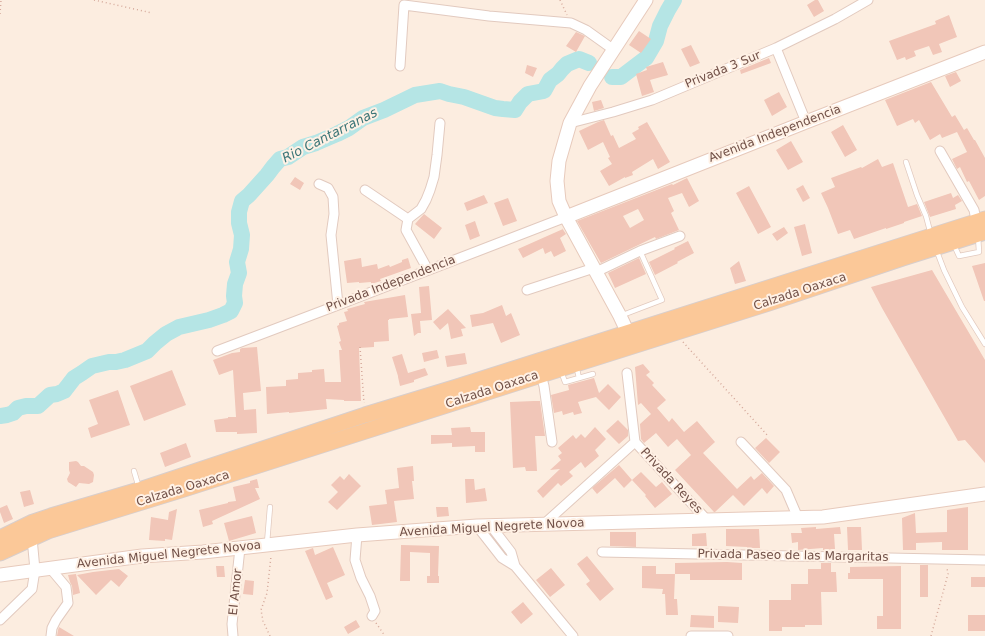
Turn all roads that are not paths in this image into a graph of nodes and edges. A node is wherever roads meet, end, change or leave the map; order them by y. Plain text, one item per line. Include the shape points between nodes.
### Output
1 (646, 0) edge
2 (868, 0) edge
3 (776, 48) junction
4 (614, 50) junction
5 (985, 52) edge
6 (400, 66) dead end
7 (806, 122) junction
8 (440, 123) dead end
9 (570, 123) junction
10 (940, 151) dead end
11 (906, 162) dead end
12 (319, 184) dead end
13 (365, 190) dead end
14 (566, 217) junction
15 (408, 218) junction
16 (981, 227) edge
17 (680, 236) dead end
18 (933, 242) junction
19 (640, 251) junction
20 (428, 270) junction
21 (595, 270) junction
22 (527, 290) dead end
23 (338, 305) junction
24 (620, 316) junction
25 (630, 339) junction
26 (985, 344) edge
27 (217, 351) dead end
28 (576, 364) junction
29 (560, 368) junction
30 (627, 372) dead end
31 (530, 373) junction
32 (592, 374) dead end
33 (579, 378) junction
34 (552, 442) dead end
35 (635, 442) junction
36 (741, 442) dead end
37 (134, 471) dead end
38 (140, 490) junction
39 (985, 494) edge
40 (270, 507) dead end
41 (798, 518) junction
42 (707, 520) junction
43 (544, 524) junction
44 (477, 526) junction
45 (491, 526) junction
46 (357, 535) junction
47 (0, 538) edge
48 (32, 538) junction
49 (270, 545) junction
50 (240, 548) junction
51 (602, 552) dead end
52 (0, 553) edge
53 (985, 560) edge
54 (515, 566) junction
55 (50, 568) junction
56 (35, 570) junction
57 (0, 575) edge
58 (372, 616) road end
59 (0, 620) edge
60 (51, 636) edge
61 (233, 636) edge
62 (573, 636) edge
63 (691, 636) edge
64 (728, 636) edge

1 - 4 main road
2 - 3 street, Privada 3 Sur
3 - 7 street
3 - 9 street, Privada 3 Sur via 652,100
4 - 6 street via 586,30 570,23 404,5
4 - 9 main road
5 - 7 main road, Avenida Independencia
7 - 14 main road, Avenida Independencia
8 - 15 street via 430,190 421,209
9 - 14 main road via 559,161 557,182 559,201
10 - 16 street
11 - 18 lane
12 - 23 street via 328,188 333,197 334,214 330,235
13 - 15 street
14 - 20 street, Privada Independencia
14 - 21 main road
15 - 20 street via 406,230
16 - 18 main road, Calzada Oaxaca
17 - 19 street
18 - 25 main road, Calzada Oaxaca
18 - 25 main road, Calzada Oaxaca via 769,303 674,333
18 - 26 lane via 962,307
19 - 21 street
19 - 24 lane via 662,300
20 - 23 street, Privada Independencia
21 - 22 street
21 - 24 main road
23 - 27 street, Privada Independencia
24 - 25 main road
25 - 28 main road, Calzada Oaxaca
25 - 31 main road, Calzada Oaxaca
28 - 29 main road, Calzada Oaxaca
28 - 33 lane
29 - 31 main road, Calzada Oaxaca
29 - 33 lane via 565,382
30 - 35 street
31 - 34 street via 544,386
31 - 38 main road, Calzada Oaxaca via 365,415
31 - 48 main road, Calzada Oaxaca
32 - 33 lane
35 - 42 street, Privada Reyes
35 - 43 street
36 - 41 street via 786,490
37 - 38 lane
38 - 47 main road, Calzada Oaxaca via 39,520
39 - 41 main road, Avenida Miguel Negrete Novoa via 823,517
40 - 49 lane
41 - 42 main road, Avenida Miguel Negrete Novoa
42 - 43 main road, Avenida Miguel Negrete Novoa
43 - 45 main road, Avenida Miguel Negrete Novoa
44 - 45 main road, Avenida Miguel Negrete Novoa
44 - 46 main road, Avenida Miguel Negrete Novoa
44 - 54 street via 502,558
45 - 54 street via 511,552
46 - 49 main road, Avenida Miguel Negrete Novoa
46 - 58 street via 354,560 370,596 374,611
48 - 52 main road, Calzada Oaxaca
48 - 56 street
49 - 50 main road, Avenida Miguel Negrete Novoa
50 - 55 main road, Avenida Miguel Negrete Novoa via 142,556
50 - 61 street, El Amor
51 - 53 street, Privada Paseo de las Margaritas
54 - 62 street
55 - 56 main road, Avenida Miguel Negrete Novoa
55 - 60 street via 66,587 68,603 56,620
56 - 57 main road, Avenida Miguel Negrete Novoa
56 - 59 street via 32,589
63 - 64 street

